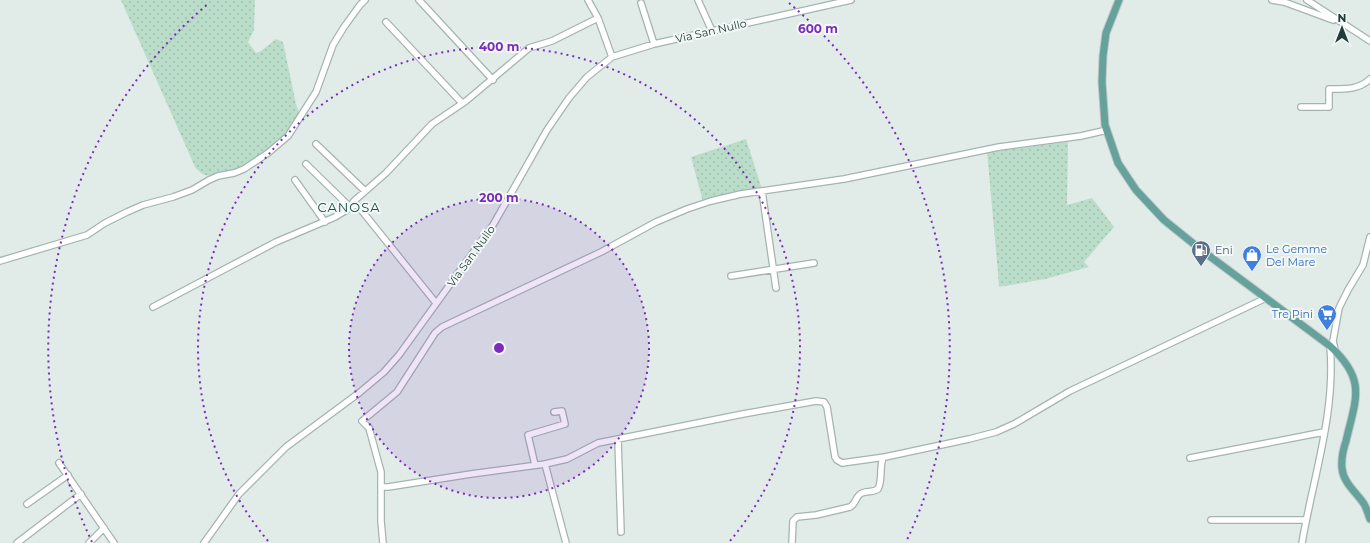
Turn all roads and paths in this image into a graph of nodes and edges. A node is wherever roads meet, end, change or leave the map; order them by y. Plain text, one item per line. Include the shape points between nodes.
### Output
1 (365, 0) edge
2 (419, 0) edge
3 (588, 0) edge
4 (698, 0) edge
5 (851, 0) edge
6 (1119, 0) edge
7 (1272, 0) edge
8 (1307, 0) edge
9 (641, 3) dead end
10 (598, 18) junction
11 (1338, 21) junction
12 (386, 22) dead end
13 (712, 31) junction
14 (1370, 41) edge
15 (654, 44) junction
16 (612, 57) junction
17 (1370, 79) edge
18 (493, 80) junction
19 (462, 103) junction
20 (1301, 107) dead end
21 (1107, 130) junction
22 (316, 144) dead end
23 (306, 164) dead end
24 (295, 180) dead end
25 (365, 191) junction
26 (762, 191) junction
27 (350, 207) junction
28 (325, 222) junction
29 (1370, 237) edge
30 (0, 261) edge
31 (814, 263) dead end
32 (774, 270) junction
33 (731, 276) dead end
34 (776, 288) dead end
35 (1266, 298) junction
36 (436, 304) junction
37 (153, 307) dead end
38 (1332, 348) junction
39 (554, 412) dead end
40 (1324, 432) junction
41 (618, 440) junction
42 (884, 458) junction
43 (1190, 458) dead end
44 (59, 463) dead end
45 (545, 464) junction
46 (535, 465) junction
47 (68, 475) junction
48 (382, 487) junction
49 (81, 494) junction
50 (27, 504) dead end
51 (1370, 519) edge
52 (1211, 520) dead end
53 (1306, 520) junction
54 (104, 528) junction
55 (621, 532) dead end
56 (17, 543) edge
57 (89, 543) edge
58 (114, 543) edge
59 (204, 543) edge
60 (383, 543) edge
61 (566, 543) edge
62 (792, 543) edge
63 (1302, 543) edge

1 - 30 street via 333,46 316,92 288,136 268,153 244,169 218,176 173,197 143,205 105,223 87,235
2 - 18 street
3 - 10 street
4 - 13 street
5 - 13 street, Via San Nullo
6 - 21 main road via 1106,33 1103,56 1102,82
7 - 11 street
8 - 11 street
9 - 15 street
10 - 16 street
10 - 18 street via 552,41 529,48
11 - 14 street
12 - 19 street
13 - 15 street, Via San Nullo
15 - 16 street, Via San Nullo
16 - 36 street, Via San Nullo via 588,77 569,98 547,130 493,226
17 - 20 street via 1361,86 1329,90 1329,107
18 - 19 street
19 - 25 street via 432,124 386,173
21 - 26 street via 964,153 844,179
21 - 35 main road via 1118,163 1136,190 1164,220
22 - 25 street
23 - 27 street
24 - 28 street
25 - 27 street
26 - 32 street
26 - 48 street via 712,201 674,214 442,327 435,333 397,392 362,421 369,428 379,463
27 - 28 street
27 - 36 street via 358,206
28 - 37 street via 276,242
29 - 38 street via 1364,265 1339,308
31 - 32 street
32 - 33 street
32 - 34 street
35 - 38 main road
35 - 42 street via 1070,391 996,432
36 - 59 street, Via San Nullo via 384,372 286,447 239,494
38 - 40 street via 1331,385
38 - 51 main road via 1340,355 1355,378 1356,391 1342,456 1342,470 1346,481 1365,505
39 - 46 street via 562,411 565,424 528,435
40 - 43 street
40 - 53 street
41 - 42 street via 820,401 828,407 837,460 848,462
41 - 45 street via 598,444 567,459
41 - 55 street
42 - 62 street via 876,491 861,493 850,507 797,517 794,521
44 - 47 street
45 - 46 street
45 - 61 street
46 - 48 street
47 - 49 street
47 - 50 street
48 - 60 street
49 - 54 street
49 - 56 street
52 - 53 street
53 - 63 street
54 - 57 street
54 - 58 street

